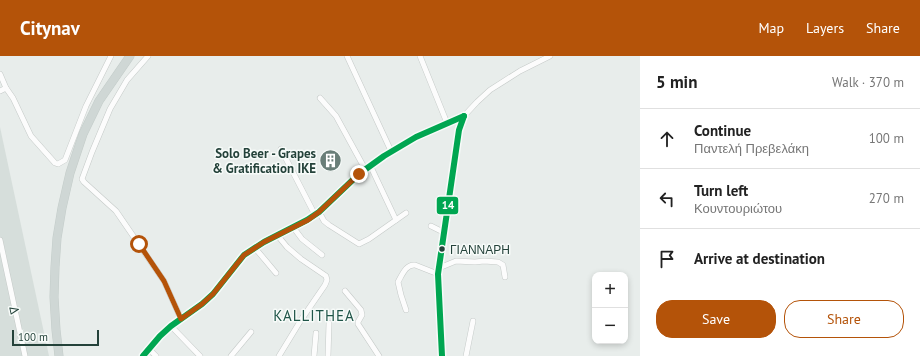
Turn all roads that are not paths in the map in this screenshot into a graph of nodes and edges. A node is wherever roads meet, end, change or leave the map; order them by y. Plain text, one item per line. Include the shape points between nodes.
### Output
1 (111, 56) edge
2 (130, 56) edge
3 (148, 56) edge
4 (347, 56) edge
5 (420, 56) edge
6 (550, 56) edge
7 (0, 74) edge
8 (6, 88) junction
9 (0, 91) edge
10 (320, 98) dead end
11 (464, 116) junction
12 (447, 123) junction
13 (281, 149) dead end
14 (391, 151) junction
15 (370, 165) junction
16 (365, 169) junction
17 (317, 213) junction
18 (406, 213) dead end
19 (396, 220) junction
20 (431, 226) dead end
21 (293, 227) junction
22 (444, 233) junction
23 (278, 236) junction
24 (0, 240) edge
25 (255, 248) junction
26 (322, 255) dead end
27 (438, 271) junction
28 (276, 273) dead end
29 (505, 277) dead end
30 (345, 291) dead end
31 (406, 310) dead end
32 (181, 319) junction
33 (473, 321) dead end
34 (329, 323) dead end
35 (171, 326) junction
36 (251, 332) dead end
37 (316, 334) dead end
38 (149, 349) junction
39 (60, 354) edge
40 (25, 356) edge
41 (143, 356) edge
42 (156, 356) edge
43 (200, 356) edge
44 (231, 356) edge
45 (279, 356) edge
46 (314, 356) edge
47 (328, 356) edge
48 (378, 356) edge
49 (442, 356) edge
50 (466, 356) edge

1 - 8 street via 86,106 65,160 58,164 31,136
2 - 39 main road via 99,101 83,134 63,201 54,275 56,330
3 - 32 street via 127,80 110,109 82,179 116,211 164,281
4 - 14 street
5 - 12 street
6 - 11 street via 490,90
7 - 8 street
8 - 9 street
10 - 16 street via 336,116
11 - 12 street
11 - 22 street via 459,130
12 - 14 street
13 - 17 street
14 - 15 street
15 - 16 street
15 - 19 street
16 - 17 street
17 - 19 street via 324,221 359,244 369,240
17 - 21 street
18 - 19 street
20 - 22 street
21 - 23 street
21 - 26 street via 302,239
22 - 27 street
23 - 25 street
23 - 45 street via 287,248 326,276 327,280
24 - 40 street, Δ
25 - 28 street
25 - 32 street via 244,255 213,294
27 - 29 street via 456,261 498,262 503,266
27 - 31 street via 412,264 408,266 398,282
27 - 49 street
30 - 48 street via 361,310 358,324
32 - 35 street
33 - 50 street
34 - 47 street
35 - 38 street
35 - 43 street
36 - 44 street
37 - 46 street
38 - 41 street
38 - 42 street

